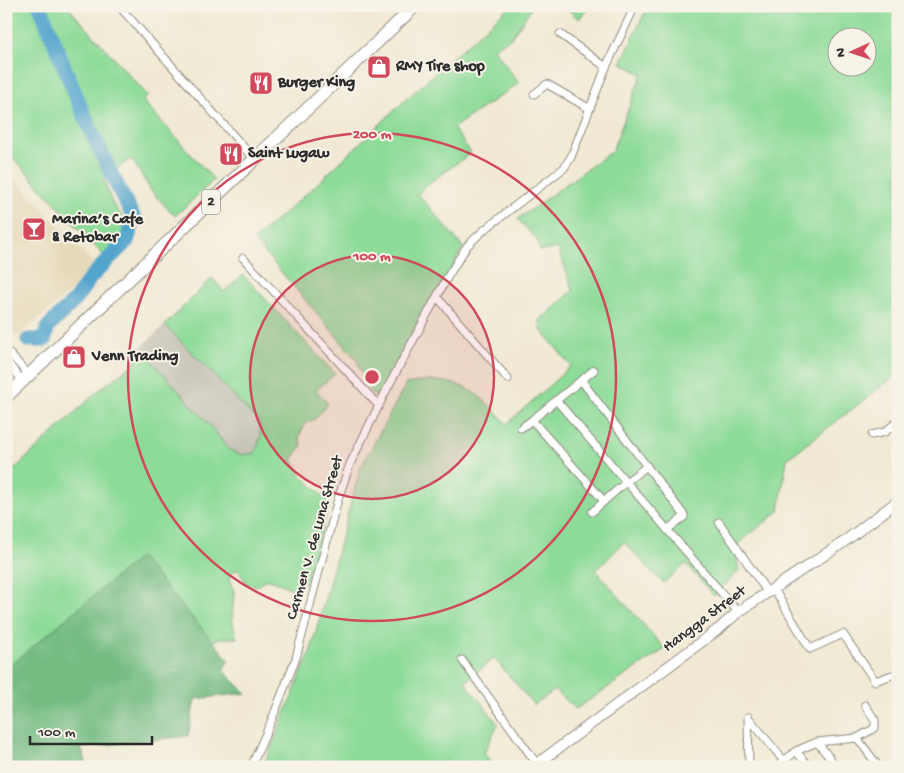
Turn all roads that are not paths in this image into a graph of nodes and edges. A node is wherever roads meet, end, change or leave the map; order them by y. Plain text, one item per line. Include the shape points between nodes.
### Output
1 (119, 6) edge
2 (415, 6) edge
3 (635, 6) edge
4 (560, 34) dead end
5 (606, 67) junction
6 (534, 94) dead end
7 (590, 109) junction
8 (255, 160) junction
9 (243, 258) dead end
10 (437, 297) junction
11 (6, 350) edge
12 (6, 361) edge
13 (594, 370) dead end
14 (26, 378) junction
15 (508, 379) dead end
16 (581, 380) junction
17 (6, 397) edge
18 (556, 400) junction
19 (379, 406) junction
20 (532, 420) junction
21 (898, 421) edge
22 (521, 428) dead end
23 (872, 435) dead end
24 (647, 466) junction
25 (626, 482) junction
26 (604, 501) junction
27 (898, 501) edge
28 (592, 512) dead end
29 (718, 522) dead end
30 (668, 529) junction
31 (771, 591) junction
32 (738, 612) junction
33 (462, 660) dead end
34 (898, 673) edge
35 (865, 706) dead end
36 (858, 738) junction
37 (817, 742) junction
38 (796, 751) junction
39 (784, 761) junction
40 (535, 765) edge
41 (251, 767) edge
42 (749, 767) edge
43 (777, 767) edge
44 (809, 767) edge
45 (838, 767) edge
46 (880, 767) edge

1 - 8 street
2 - 8 highway, 2
3 - 5 street, Carmen V. de Luna Street
4 - 5 street
5 - 7 street, Carmen V. de Luna Street
6 - 7 street via 546,84
7 - 10 street, Carmen V. de Luna Street via 572,157 564,168 467,246
8 - 14 highway, 2
9 - 19 street
10 - 15 street
10 - 19 street, Carmen V. de Luna Street
11 - 14 street
12 - 14 street
13 - 16 street
14 - 17 highway, 2
16 - 18 street
16 - 24 street
18 - 20 street
18 - 25 street
19 - 41 street, Carmen V. de Luna Street via 350,464 296,658
20 - 22 street
20 - 26 street
21 - 23 street via 885,432
24 - 25 street
24 - 30 street via 684,515
25 - 26 street
25 - 30 street
26 - 28 street
27 - 31 street, Hangga Street
29 - 31 street
30 - 32 street
31 - 32 street, Hangga Street
31 - 34 street via 810,649 843,634 875,681
32 - 40 street, Hangga Street
33 - 40 street
35 - 36 street via 876,724 875,728
36 - 37 street
36 - 46 street
37 - 38 street
37 - 45 street
38 - 39 street
38 - 44 street
39 - 42 street via 748,717
39 - 43 street

